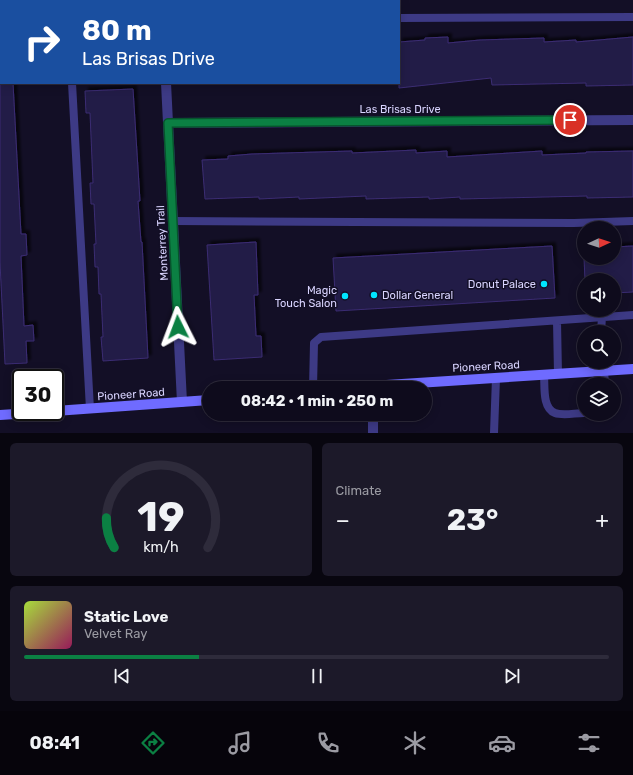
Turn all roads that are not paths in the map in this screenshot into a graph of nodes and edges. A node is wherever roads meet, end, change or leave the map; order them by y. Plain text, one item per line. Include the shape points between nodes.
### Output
1 (633, 17) edge
2 (400, 18) edge
3 (72, 84) edge
4 (166, 84) edge
5 (633, 120) edge
6 (168, 123) junction
7 (173, 221) junction
8 (633, 222) edge
9 (633, 315) edge
10 (621, 316) edge
11 (602, 317) joint
12 (557, 320) junction
13 (602, 325) edge
14 (595, 369) edge
15 (621, 369) edge
16 (633, 369) edge
17 (558, 374) junction
18 (544, 375) junction
19 (496, 378) junction
20 (313, 381) edge
21 (432, 383) edge
22 (202, 401) edge
23 (182, 402) junction
24 (90, 409) junction
25 (64, 410) edge
26 (577, 413) edge
27 (12, 414) edge
28 (0, 415) edge
29 (373, 421) edge
30 (373, 433) edge
31 (494, 433) edge

1 - 2 lane
3 - 24 lane
4 - 6 street, Monterrey Trail
5 - 6 street, Las Brisas Drive
6 - 7 street, Monterrey Trail
7 - 8 lane
7 - 23 street, Monterrey Trail
9 - 10 lane
11 - 12 lane
11 - 13 lane
12 - 17 lane
12 - 20 lane via 321,337 314,343
14 - 17 main road, Pioneer Road
15 - 16 main road, Pioneer Road
17 - 18 main road, Pioneer Road
18 - 19 main road, Pioneer Road
18 - 26 lane via 545,398 550,410 560,414
19 - 21 main road, Pioneer Road
19 - 31 lane
22 - 23 main road, Pioneer Road
23 - 24 main road, Pioneer Road
24 - 25 main road, Pioneer Road
27 - 28 main road
29 - 30 street

